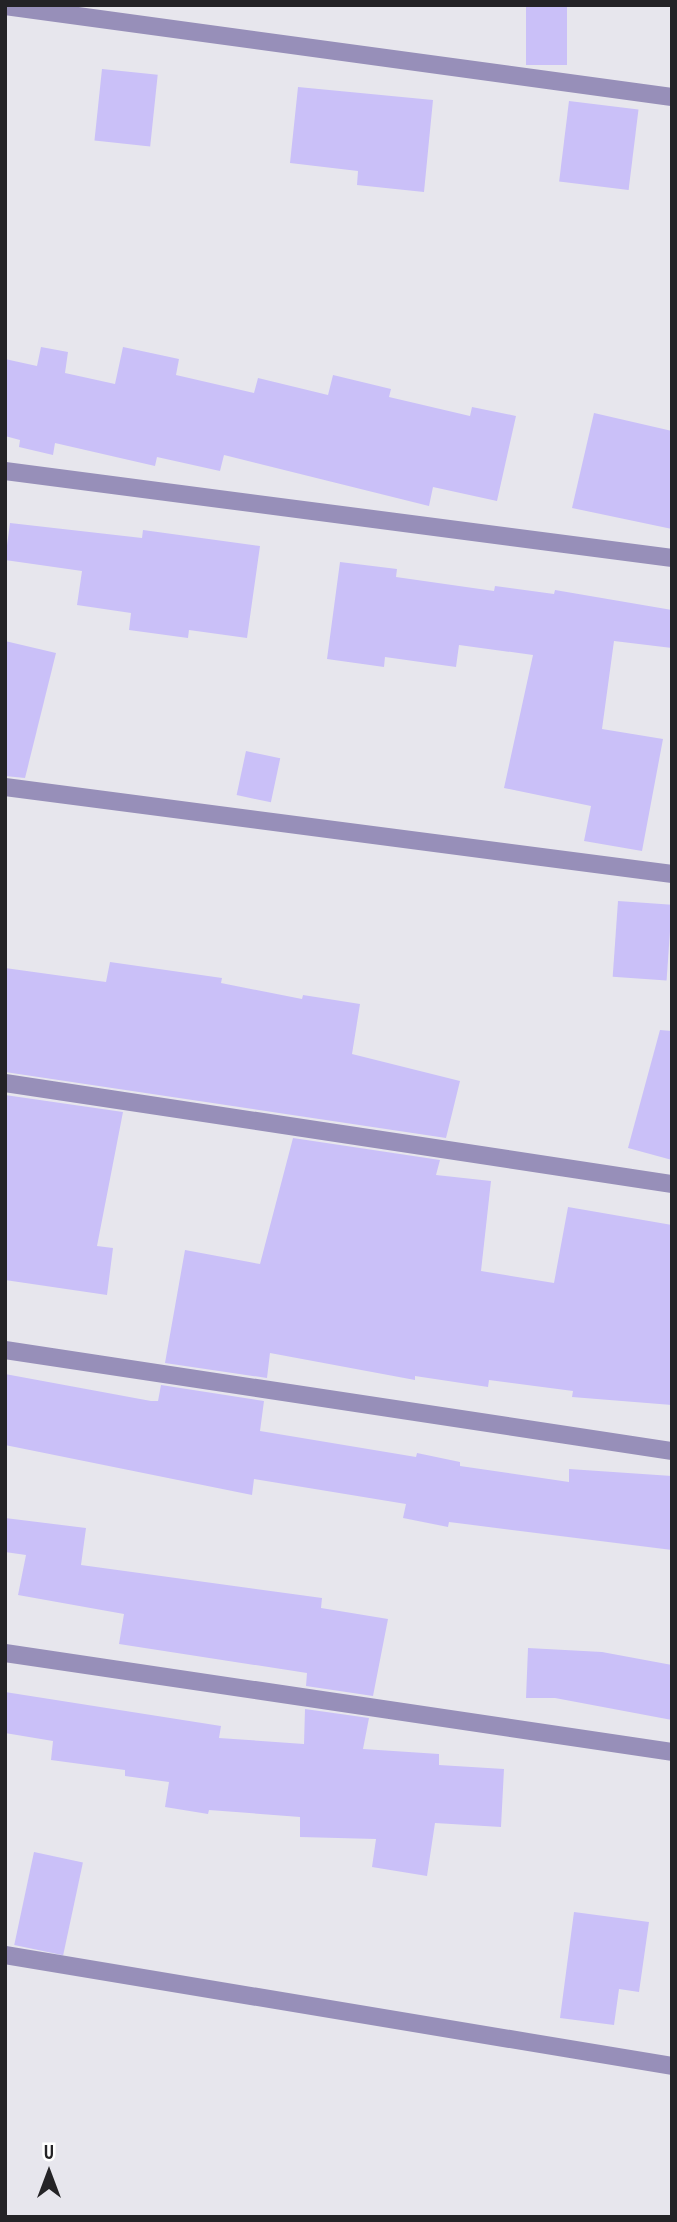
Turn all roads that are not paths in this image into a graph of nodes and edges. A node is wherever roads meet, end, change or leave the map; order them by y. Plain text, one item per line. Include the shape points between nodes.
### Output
1 (5, 6) edge
2 (672, 97) edge
3 (5, 471) edge
4 (672, 558) edge
5 (5, 787) edge
6 (672, 874) edge
7 (5, 1083) edge
8 (672, 1184) edge
9 (5, 1350) edge
10 (672, 1451) edge
11 (5, 1653) edge
12 (672, 1752) edge
13 (5, 1955) edge
14 (672, 2066) edge

1 - 2 street
3 - 4 street
5 - 6 street
7 - 8 street
9 - 10 street
11 - 12 street
13 - 14 street

